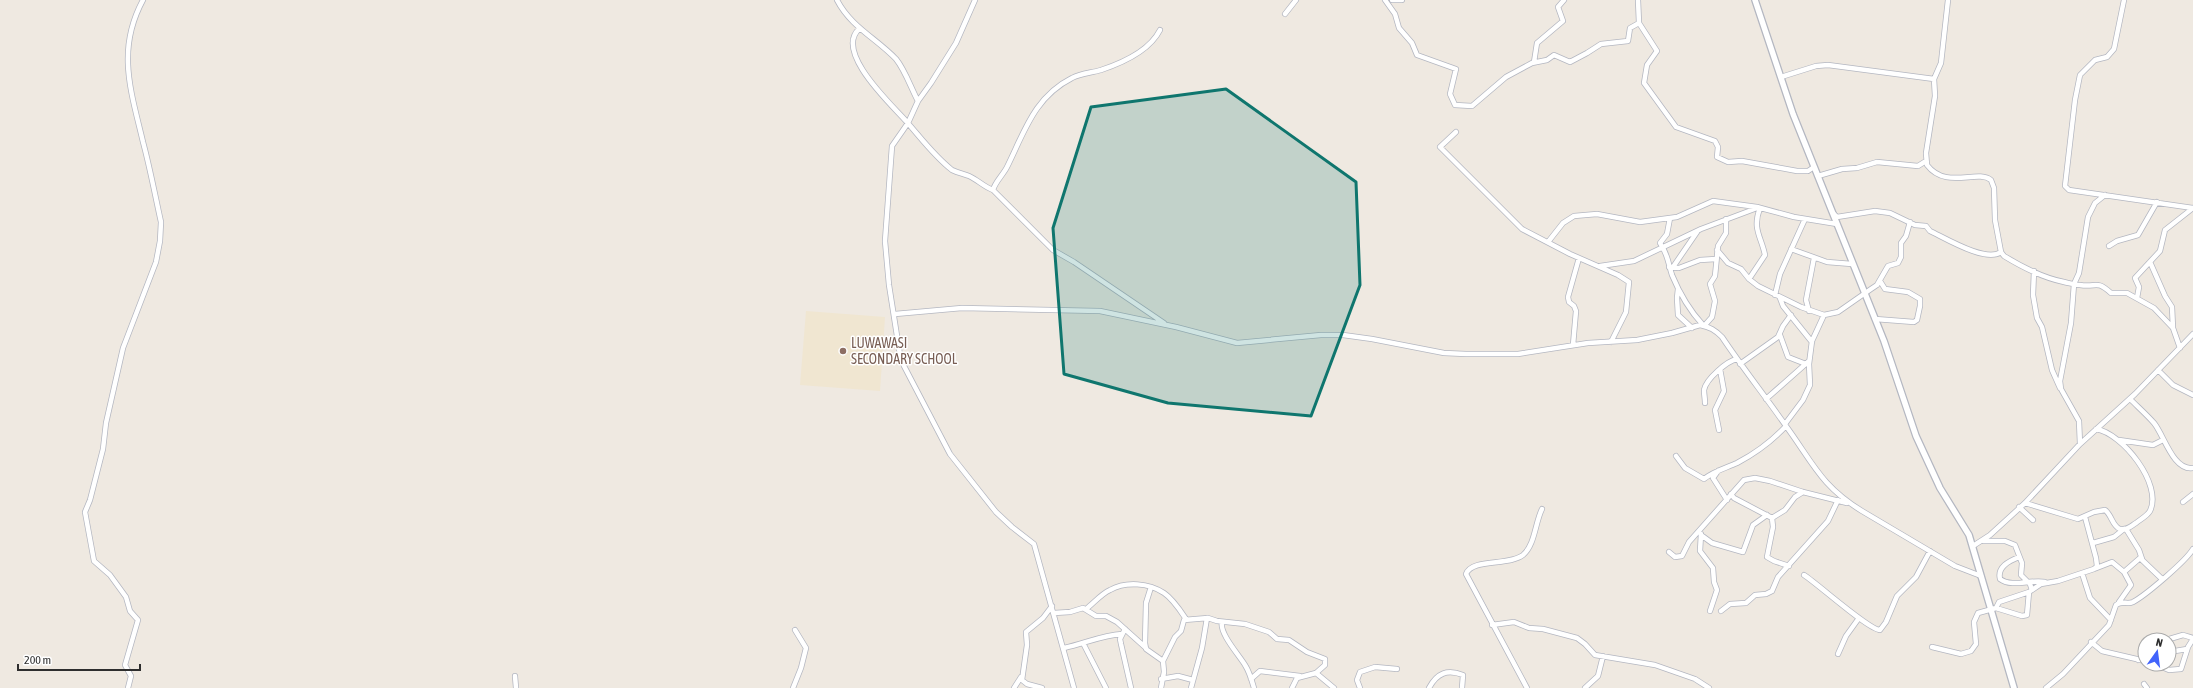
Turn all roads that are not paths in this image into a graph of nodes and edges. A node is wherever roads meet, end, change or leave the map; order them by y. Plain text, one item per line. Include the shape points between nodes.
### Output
1 (143, 0) edge
2 (837, 0) edge
3 (975, 0) edge
4 (1295, 0) edge
5 (1385, 0) edge
6 (1392, 0) edge
7 (1402, 0) edge
8 (1564, 0) edge
9 (1638, 0) edge
10 (1755, 0) edge
11 (1948, 0) edge
12 (2124, 0) edge
13 (1285, 14) dead end
14 (1639, 23) junction
15 (859, 29) junction
16 (1160, 30) dead end
17 (1534, 62) junction
18 (1781, 77) junction
19 (1934, 80) junction
20 (918, 101) junction
21 (908, 123) junction
22 (1456, 132) dead end
23 (1926, 161) junction
24 (1814, 167) junction
25 (1818, 176) junction
26 (993, 190) junction
27 (2105, 195) junction
28 (2156, 202) junction
29 (1759, 208) junction
30 (2193, 208) edge
31 (1834, 214) junction
32 (1670, 218) junction
33 (1726, 219) junction
34 (1805, 219) junction
35 (1910, 222) junction
36 (1837, 224) junction
37 (1697, 231) junction
38 (1548, 242) junction
39 (1662, 246) junction
40 (2110, 246) dead end
41 (1791, 249) junction
42 (1717, 250) junction
43 (2001, 252) junction
44 (1579, 258) junction
45 (1814, 258) junction
46 (1716, 259) junction
47 (2150, 262) junction
48 (1852, 264) junction
49 (1600, 266) junction
50 (1671, 267) junction
51 (2034, 271) junction
52 (1749, 279) junction
53 (1880, 281) junction
54 (2074, 284) junction
55 (1678, 289) junction
56 (1864, 292) junction
57 (1774, 295) junction
58 (1780, 298) junction
59 (2138, 298) junction
60 (1809, 311) junction
61 (895, 314) junction
62 (1824, 315) junction
63 (1791, 316) junction
64 (1875, 319) junction
65 (1167, 325) junction
66 (1704, 326) junction
67 (1692, 328) junction
68 (2173, 328) junction
69 (2193, 334) edge
70 (1780, 335) junction
71 (1611, 342) junction
72 (1812, 342) junction
73 (1573, 345) junction
74 (2180, 348) junction
75 (1737, 359) junction
76 (1808, 363) junction
77 (1740, 364) junction
78 (1720, 369) junction
79 (2158, 370) junction
80 (2061, 389) junction
81 (2193, 395) edge
82 (1766, 399) junction
83 (2130, 399) junction
84 (1705, 403) dead end
85 (1786, 425) junction
86 (2096, 429) junction
87 (1719, 430) dead end
88 (2118, 440) junction
89 (2163, 440) junction
90 (2080, 444) junction
91 (1676, 456) dead end
92 (2193, 468) edge
93 (1718, 471) junction
94 (1803, 492) junction
95 (1731, 494) junction
96 (2192, 495) edge
97 (1727, 500) junction
98 (1838, 500) junction
99 (2193, 501) edge
100 (2183, 502) dead end
101 (1849, 503) junction
102 (2025, 503) junction
103 (2019, 507) junction
104 (1542, 509) dead end
105 (1767, 515) junction
106 (2086, 517) junction
107 (1772, 518) junction
108 (2033, 520) dead end
109 (1704, 526) junction
110 (2125, 529) junction
111 (1701, 535) junction
112 (1983, 541) junction
113 (2093, 543) junction
114 (1973, 546) junction
115 (2193, 549) edge
116 (1930, 551) junction
117 (1669, 552) dead end
118 (2019, 557) junction
119 (2142, 559) junction
120 (1789, 566) junction
121 (2094, 569) junction
122 (2124, 572) junction
123 (2082, 573) junction
124 (1804, 575) dead end
125 (1981, 576) junction
126 (2162, 578) junction
127 (2027, 581) junction
128 (2046, 582) junction
129 (1151, 587) junction
130 (2031, 591) junction
131 (2119, 602) junction
132 (1052, 606) junction
133 (1994, 608) junction
134 (1086, 609) junction
135 (1710, 611) dead end
136 (1721, 611) dead end
137 (1054, 613) junction
138 (1207, 618) junction
139 (1859, 618) junction
140 (1186, 619) junction
141 (2111, 620) junction
142 (1222, 622) junction
143 (1492, 625) junction
144 (1125, 629) junction
145 (795, 630) dead end
146 (1122, 634) junction
147 (2177, 637) edge
148 (2193, 638) edge
149 (2091, 642) junction
150 (1083, 643) junction
151 (1932, 647) dead end
152 (1064, 648) junction
153 (1146, 648) junction
154 (2188, 649) junction
155 (2177, 650) edge
156 (1838, 654) dead end
157 (1602, 656) junction
158 (2137, 660) edge
159 (1163, 661) junction
160 (1397, 669) dead end
161 (2177, 670) edge
162 (1316, 673) junction
163 (515, 676) dead end
164 (1300, 676) junction
165 (1021, 678) junction
166 (1162, 679) junction
167 (1251, 679) junction
168 (1193, 680) junction
169 (1028, 686) edge
170 (128, 688) edge
171 (516, 688) edge
172 (793, 688) edge
173 (1014, 688) edge
174 (1042, 688) edge
175 (1074, 688) edge
176 (1106, 688) edge
177 (1131, 688) edge
178 (1161, 688) edge
179 (1191, 688) edge
180 (1254, 688) edge
181 (1292, 688) edge
182 (1334, 688) edge
183 (1360, 688) edge
184 (1429, 688) edge
185 (1462, 688) edge
186 (1527, 688) edge
187 (1585, 688) edge
188 (1709, 688) edge
189 (2014, 688) edge
190 (2046, 688) edge

1 - 170 street via 129,34 128,75 162,232 152,276 133,319 122,355 106,423 103,449 85,512 94,561 110,575 126,597 130,611 138,620 125,665 131,676
2 - 15 street
3 - 20 street via 956,43
4 - 13 street
5 - 17 street via 1417,55 1456,69 1450,94 1457,106 1472,106 1502,80
6 - 7 street
8 - 17 street via 1558,8 1564,21 1537,43
9 - 14 street
10 - 18 street
11 - 19 street via 1940,63
12 - 27 street via 2114,49 2106,57 2095,60 2080,75 2074,100 2064,182 2069,190
14 - 17 street via 1630,28 1628,41 1600,44 1573,61 1565,62 1554,56
14 - 24 street via 1657,51 1647,65 1643,77 1645,85 1676,126 1715,141 1718,147 1717,157 1722,160 1803,172
15 - 20 street via 898,62
15 - 21 street via 853,44 860,65 876,88
16 - 26 street via 1152,43 1138,53 1102,69 1072,78 1050,94 1024,127 1008,166
18 - 19 street via 1828,65
18 - 24 street
19 - 23 street via 1935,96
20 - 21 street
21 - 26 street via 922,142 953,170
21 - 61 street via 892,146 885,241 889,285
22 - 38 street via 1440,147 1519,226
23 - 25 street via 1918,166 1877,162
23 - 43 street via 1930,168 1951,178 1984,177 1991,180 1994,188 1994,220
24 - 25 street
25 - 31 street
26 - 65 street via 1057,253
27 - 28 street
27 - 54 street via 2095,203 2088,217 2079,272
28 - 30 street
28 - 40 street via 2138,235 2117,241
29 - 32 street via 1713,201 1692,212
29 - 33 street
29 - 34 street
29 - 52 street via 1756,230 1765,255
30 - 47 street via 2165,230 2162,246
31 - 35 street via 1837,217 1881,212
31 - 36 street
32 - 38 street via 1636,222 1597,214 1574,216 1563,223
32 - 39 street via 1667,234 1660,242
33 - 37 street
33 - 42 street via 1725,236
34 - 36 street
34 - 41 street
35 - 43 street via 1926,226 1930,231 1972,251 1996,256
35 - 53 street via 1901,243 1900,261 1888,266
36 - 48 street
37 - 39 street
37 - 50 street
38 - 44 street
39 - 49 street via 1634,261
39 - 50 street
41 - 45 street
41 - 57 street
42 - 46 street
42 - 52 street via 1728,263 1741,269
43 - 51 street via 2005,257
44 - 49 street
44 - 73 street via 1568,297 1576,311
45 - 48 street
45 - 60 street via 1806,300
46 - 50 street via 1700,260 1679,268
46 - 66 street via 1715,276 1710,287 1715,301 1712,317
47 - 59 street via 2135,278 2139,287
47 - 68 street via 2172,307
48 - 56 street
49 - 71 street via 1618,275 1630,285 1625,315
50 - 55 street
51 - 54 street
51 - 80 street via 2033,295 2036,311 2052,370
52 - 57 street
53 - 56 street via 1871,290
53 - 64 street via 1885,289 1912,294 1920,299 1920,306 1917,320 1914,322
54 - 59 street via 2101,285 2111,294 2127,293
54 - 80 street
55 - 66 street via 1687,300 1692,314
55 - 67 street via 1678,315
56 - 62 street via 1838,312
56 - 64 street
57 - 58 street
58 - 60 street
58 - 63 street
59 - 68 street via 2154,308
60 - 62 street
61 - 65 street via 962,308 1083,310 1115,313
61 - 132 street via 900,355 904,366 942,441 987,502 1034,544
62 - 72 street
63 - 70 street via 1782,326
63 - 72 street
64 - 114 street via 1921,447 1940,488 1965,525
65 - 73 street via 1237,343 1321,335 1369,338 1444,353 1518,354
66 - 67 street
66 - 75 street via 1715,330
67 - 71 street via 1660,336
68 - 74 street
69 - 74 street
70 - 76 street via 1788,357
70 - 77 street via 1766,348
71 - 73 street
72 - 76 street
74 - 79 street
75 - 77 street
75 - 78 street
76 - 82 street
76 - 85 street via 1810,385
77 - 82 street
78 - 84 street via 1706,386
78 - 87 street via 1724,391 1716,410
79 - 81 street via 2173,385
79 - 83 street
80 - 90 street via 2079,421
82 - 85 street
83 - 86 street
83 - 89 street via 2155,424
85 - 93 street via 1775,438 1754,453
85 - 101 street via 1820,476
86 - 88 street via 2107,432
86 - 90 street
88 - 89 street via 2153,445
88 - 110 street via 2147,474 2152,500 2148,514
89 - 92 street via 2176,459
90 - 102 street
91 - 93 street via 1685,468 1702,480
93 - 97 street via 1713,478
94 - 95 street via 1755,478 1744,480
94 - 98 street
94 - 107 street via 1785,510
95 - 97 street
95 - 105 street
96 - 99 street
96 - 100 street
97 - 109 street
98 - 101 street
98 - 120 street via 1825,526
101 - 116 street
102 - 103 street
102 - 106 street via 2072,518
103 - 108 street
103 - 112 street
104 - 143 street via 1535,524 1534,537 1524,554 1504,562 1474,566 1466,572
105 - 107 street
105 - 111 street via 1753,525 1743,552 1712,543
106 - 110 street via 2105,510 2116,527
106 - 113 street
107 - 120 street via 1773,528 1767,557
109 - 111 street
109 - 117 street via 1689,542 1682,556 1675,557
110 - 113 street via 2114,537
110 - 119 street
111 - 135 street via 1700,551 1713,568 1717,590
112 - 114 street
112 - 118 street via 2015,544
113 - 121 street via 2097,563
114 - 125 street
115 - 126 street via 2178,566
116 - 125 street via 1965,571
116 - 139 street via 1916,578 1897,596 1883,628 1876,630
118 - 127 street via 2022,563 2021,575
118 - 127 street via 2002,568 2000,580 2008,583
119 - 122 street via 2138,559
119 - 126 street
120 - 136 street via 1778,577 1770,593 1756,595 1746,603 1730,604
121 - 122 street via 2112,562
121 - 123 street
122 - 131 street via 2131,585
123 - 128 street
123 - 141 street via 2090,598
124 - 139 street
125 - 133 street
126 - 131 street via 2154,587 2132,602
127 - 128 street
127 - 130 street
128 - 130 street via 2035,586
129 - 134 street via 1131,584 1115,587
129 - 140 street via 1164,592
129 - 153 street via 1146,603
130 - 133 street via 1999,602
130 - 133 street via 2027,615 2022,616
131 - 141 street via 2114,608
132 - 137 street
132 - 165 street via 1043,618 1026,632 1027,645
133 - 151 street via 1978,613 1975,617 1976,644 1971,651 1961,654
133 - 189 street
134 - 137 street
134 - 144 street via 1096,616 1110,618
137 - 152 street
138 - 140 street
138 - 142 street
138 - 168 street
139 - 156 street via 1846,636
140 - 159 street
141 - 149 street
142 - 162 street via 1245,624 1266,631 1275,638 1290,640 1308,652 1322,657 1326,660 1325,665
142 - 167 street via 1222,629
143 - 157 street via 1518,623 1529,628 1577,638 1595,655
143 - 186 street
144 - 146 street
144 - 153 street
145 - 172 street via 806,648
146 - 150 street via 1103,636
146 - 177 street via 1121,644
147 - 148 street via 2183,635
148 - 154 street
149 - 158 street via 2102,651
149 - 190 street via 2063,674
150 - 152 street
150 - 176 street
152 - 175 street
153 - 159 street
154 - 155 street
154 - 161 street via 2183,664
157 - 187 street via 1598,676
157 - 188 street via 1620,661 1655,664 1695,679
159 - 166 street
160 - 183 street via 1375,667 1360,672 1357,680
162 - 164 street
162 - 182 street
163 - 171 street
164 - 167 street via 1260,671
164 - 181 street
165 - 169 street
165 - 173 street
166 - 168 street via 1178,676
166 - 178 street
167 - 180 street
168 - 179 street
169 - 174 street
184 - 185 street via 1436,678 1447,672 1463,675

